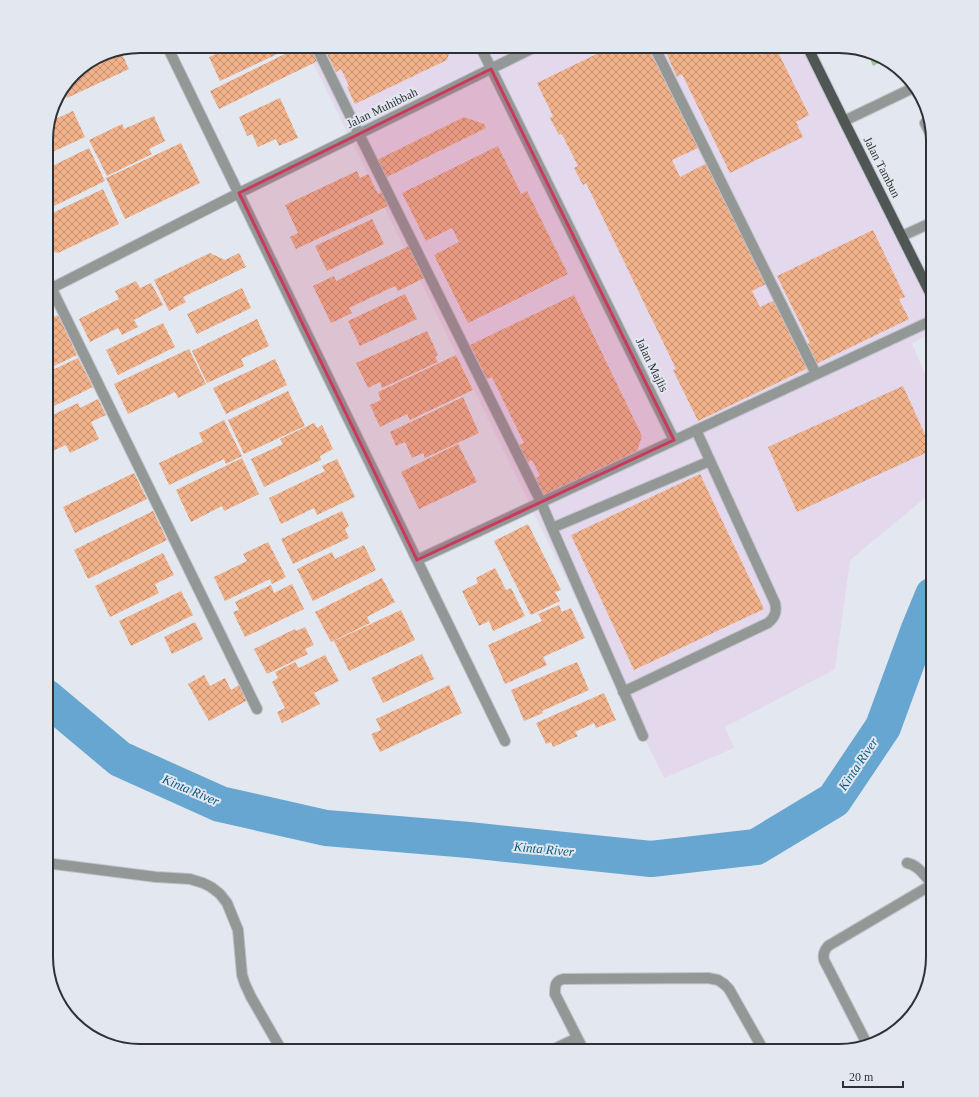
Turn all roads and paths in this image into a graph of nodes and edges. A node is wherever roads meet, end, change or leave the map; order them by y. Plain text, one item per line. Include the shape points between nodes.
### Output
1 (170, 53) edge
2 (319, 53) edge
3 (484, 53) edge
4 (524, 53) edge
5 (657, 53) edge
6 (810, 53) edge
7 (492, 69) junction
8 (910, 90) edge
9 (844, 121) junction
10 (359, 134) junction
11 (239, 193) junction
12 (926, 225) edge
13 (902, 236) junction
14 (926, 285) edge
15 (53, 288) edge
16 (53, 298) edge
17 (926, 323) edge
18 (816, 374) junction
19 (696, 430) junction
20 (674, 440) junction
21 (710, 461) junction
22 (541, 502) junction
23 (552, 528) junction
24 (417, 560) junction
25 (623, 692) junction
26 (257, 709) dead end
27 (643, 736) dead end
28 (505, 741) dead end
29 (906, 863) dead end
30 (53, 864) edge
31 (926, 877) edge
32 (926, 888) edge
33 (577, 1038) junction
34 (865, 1040) edge
35 (278, 1044) edge
36 (565, 1044) edge
37 (580, 1044) edge
38 (760, 1044) edge

1 - 11 street
2 - 10 street
3 - 7 street, Jalan Majlis
4 - 7 street, Jalan Muhibbah
5 - 18 street
6 - 9 main road, Jalan Tambun
7 - 10 street, Jalan Muhibbah
7 - 20 street, Jalan Majlis
8 - 9 street
9 - 13 main road, Jalan Tambun
10 - 11 street, Jalan Muhibbah
10 - 22 street
11 - 15 street, Jalan Muhibbah
11 - 24 street
12 - 13 street
13 - 14 main road, Jalan Tambun
16 - 26 street
17 - 18 street
18 - 19 street
19 - 20 street
19 - 21 street
20 - 22 street
21 - 23 street
21 - 25 street via 775,603 776,614 768,623
22 - 23 street
22 - 24 street
23 - 25 street
24 - 28 street
25 - 27 street
29 - 31 street via 911,864
30 - 35 street via 190,879 211,887 220,894 227,903 238,930 245,984
32 - 34 street via 825,950 824,960
33 - 36 street
33 - 37 street
33 - 38 street via 555,994 556,982 559,980 708,978 718,980 729,989

